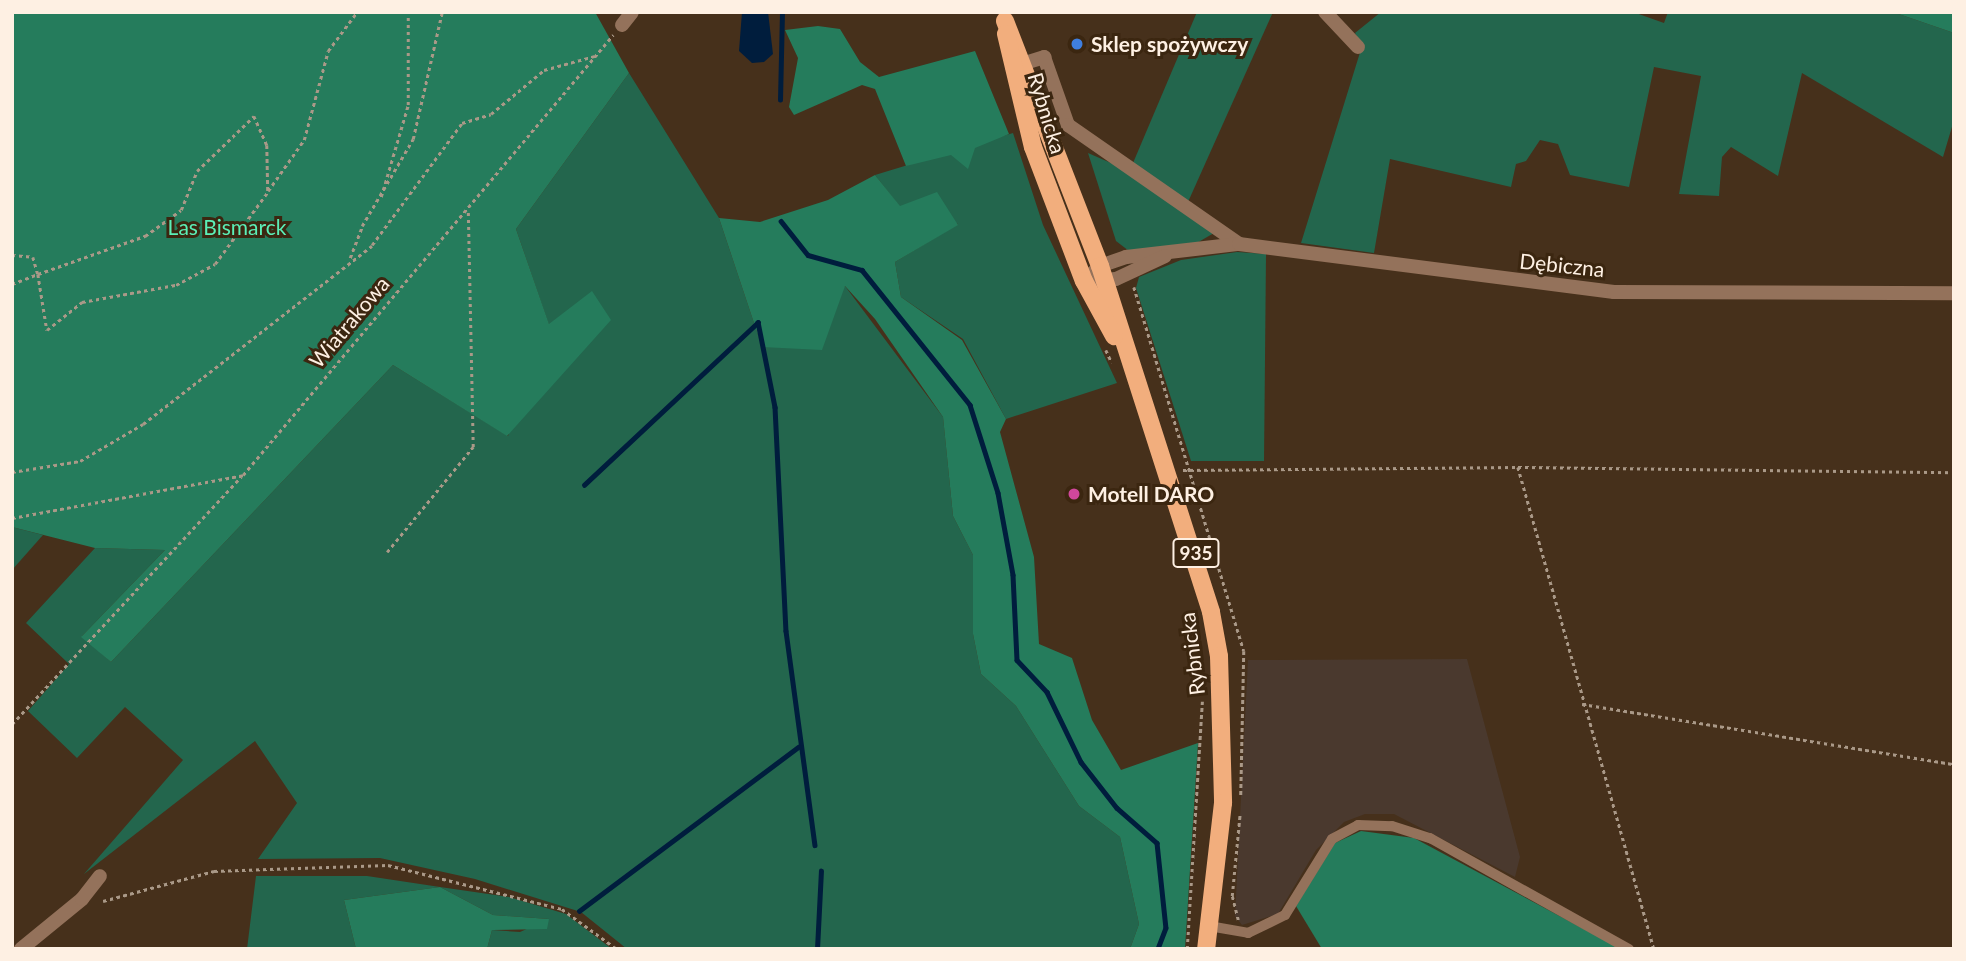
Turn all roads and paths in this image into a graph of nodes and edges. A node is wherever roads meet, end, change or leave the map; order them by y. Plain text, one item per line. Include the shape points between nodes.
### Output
1 (357, 12) edge
2 (408, 12) edge
3 (442, 12) edge
4 (632, 12) edge
5 (1325, 12) edge
6 (1004, 17) edge
7 (622, 25) joint
8 (1358, 47) dead end
9 (595, 56) junction
10 (1018, 65) junction
11 (268, 191) junction
12 (378, 204) junction
13 (468, 210) junction
14 (1239, 244) junction
15 (12, 255) edge
16 (349, 261) junction
17 (1103, 273) junction
18 (38, 274) junction
19 (1084, 281) junction
20 (12, 284) edge
21 (1954, 293) edge
22 (1130, 366) junction
23 (1518, 467) junction
24 (12, 472) edge
25 (1954, 472) edge
26 (1170, 474) junction
27 (243, 475) junction
28 (12, 518) edge
29 (387, 552) dead end
30 (1204, 688) dead end
31 (1582, 704) junction
32 (12, 724) edge
33 (1954, 764) edge
34 (100, 876) dead end
35 (103, 901) dead end
36 (1209, 926) junction
37 (21, 949) edge
38 (617, 949) edge
39 (1187, 949) edge
40 (1206, 949) edge
41 (1629, 949) edge
42 (1654, 949) edge

1 - 11 path via 328,51 304,140
2 - 12 path via 407,112
3 - 12 path via 413,139
4 - 7 street
5 - 8 street
6 - 10 main road, Rybnicka / 935
7 - 9 path, Wiatrakowa
9 - 13 path, Wiatrakowa
9 - 16 path via 544,70 491,114 462,123 372,246
10 - 14 street via 1044,57 1068,125
10 - 17 main road, Rybnicka / 935
10 - 19 main road, Rybnicka / 935
11 - 18 path via 215,264 176,285 82,302 47,330
11 - 18 path via 267,145 254,116 197,171 181,210 145,236
12 - 16 path
13 - 27 path, Wiatrakowa
13 - 29 path via 473,447
14 - 17 street, Dębiczna via 1169,254
14 - 21 street, Dębiczna via 1614,292
15 - 18 path via 33,257
16 - 24 path via 142,424 80,461
17 - 19 street, Dębiczna
17 - 22 main road, Rybnicka / 935
18 - 20 path
19 - 22 main road, Rybnicka / 935
22 - 26 main road, Rybnicka / 935
23 - 25 path
23 - 26 path via 1190,467
23 - 31 path
26 - 36 main road, Rybnicka / 935 via 1200,565 1219,656 1223,803
27 - 28 path
27 - 32 path, Wiatrakowa
30 - 39 path
31 - 33 path
31 - 42 path
34 - 37 street via 82,900
35 - 38 path via 214,871 388,865 562,909
36 - 40 main road, Rybnicka / 935
36 - 41 lane via 1248,933 1285,915 1332,839 1358,825 1391,825 1430,838

